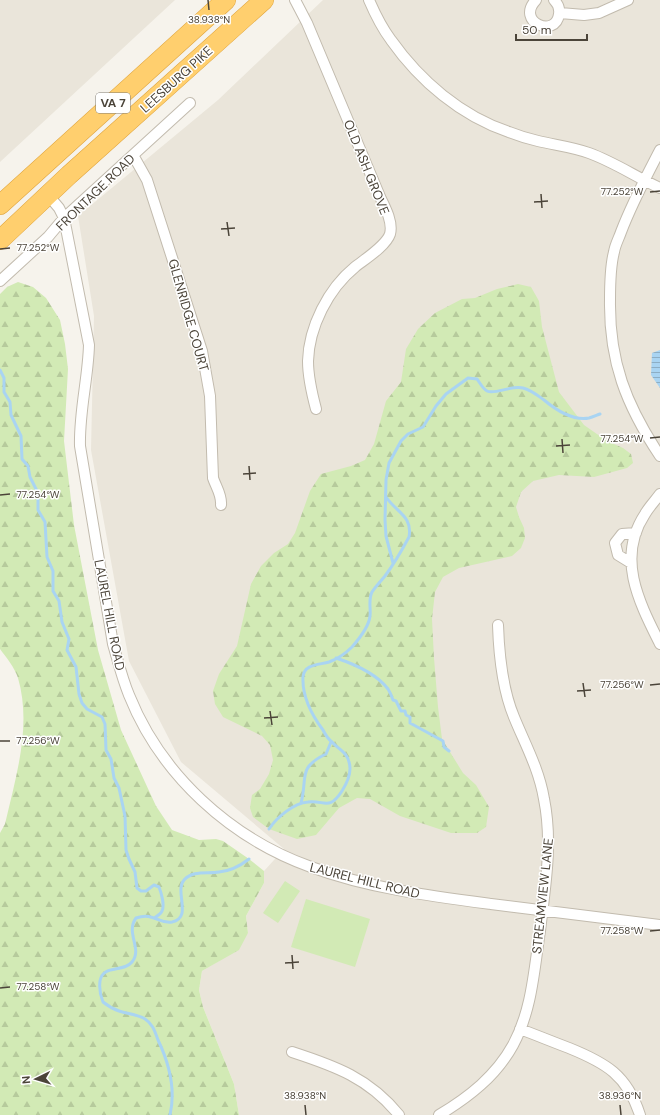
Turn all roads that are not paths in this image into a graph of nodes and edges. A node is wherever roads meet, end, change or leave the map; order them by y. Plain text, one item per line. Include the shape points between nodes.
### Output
1 (226, 0) edge
2 (264, 0) edge
3 (295, 0) edge
4 (369, 0) edge
5 (536, 0) edge
6 (554, 0) edge
7 (628, 0) edge
8 (560, 13) junction
9 (190, 103) dead end
10 (660, 150) edge
11 (133, 155) junction
12 (644, 180) junction
13 (660, 188) edge
14 (48, 195) junction
15 (0, 205) edge
16 (64, 218) junction
17 (0, 240) edge
18 (0, 281) edge
19 (316, 410) dead end
20 (660, 456) edge
21 (660, 494) edge
22 (222, 505) dead end
23 (636, 533) junction
24 (631, 563) junction
25 (498, 625) dead end
26 (660, 644) edge
27 (542, 910) junction
28 (660, 925) edge
29 (520, 1029) junction
30 (292, 1052) dead end
31 (399, 1115) edge
32 (439, 1115) edge
33 (640, 1115) edge

1 - 15 highway, LEESBURG PIKE / VA 7
2 - 14 highway, LEESBURG PIKE / VA 7
3 - 19 street, OLD ASH GROVE via 384,204 390,227 385,242 343,279 327,300 318,318 308,362
4 - 12 street via 390,40 426,81 455,105 484,122 536,141 589,153
5 - 8 street via 530,12 536,24 545,27 553,24
6 - 8 street
7 - 8 street via 599,13
9 - 11 street, FRONTAGE ROAD
10 - 12 street
11 - 16 street, FRONTAGE ROAD
11 - 22 street, GLENRIDGE COURT via 147,180 202,351 210,396 213,478 222,498
12 - 13 street
12 - 20 street via 614,252 609,323 621,382 631,407
14 - 16 street, LAUREL HILL ROAD
14 - 17 highway, LEESBURG PIKE / VA 7
16 - 18 street, FRONTAGE ROAD via 48,237
16 - 27 street, LAUREL HILL ROAD via 89,345 80,414 80,446 113,644 135,708 151,738 195,794 217,814 238,830 296,862 398,890
21 - 23 street via 645,514
23 - 24 street
23 - 24 street via 622,534 615,543 618,555
24 - 26 street via 633,581 642,608
25 - 27 street, STREAMVIEW LANE via 499,653 506,690 538,773 545,805 549,839
27 - 28 street, LAUREL HILL ROAD
27 - 29 street, STREAMVIEW LANE via 532,985
29 - 32 street, STREAMVIEW LANE via 513,1045 490,1077 475,1091
29 - 33 street via 594,1058 605,1065 623,1082 632,1095
30 - 31 street via 327,1063 364,1082

